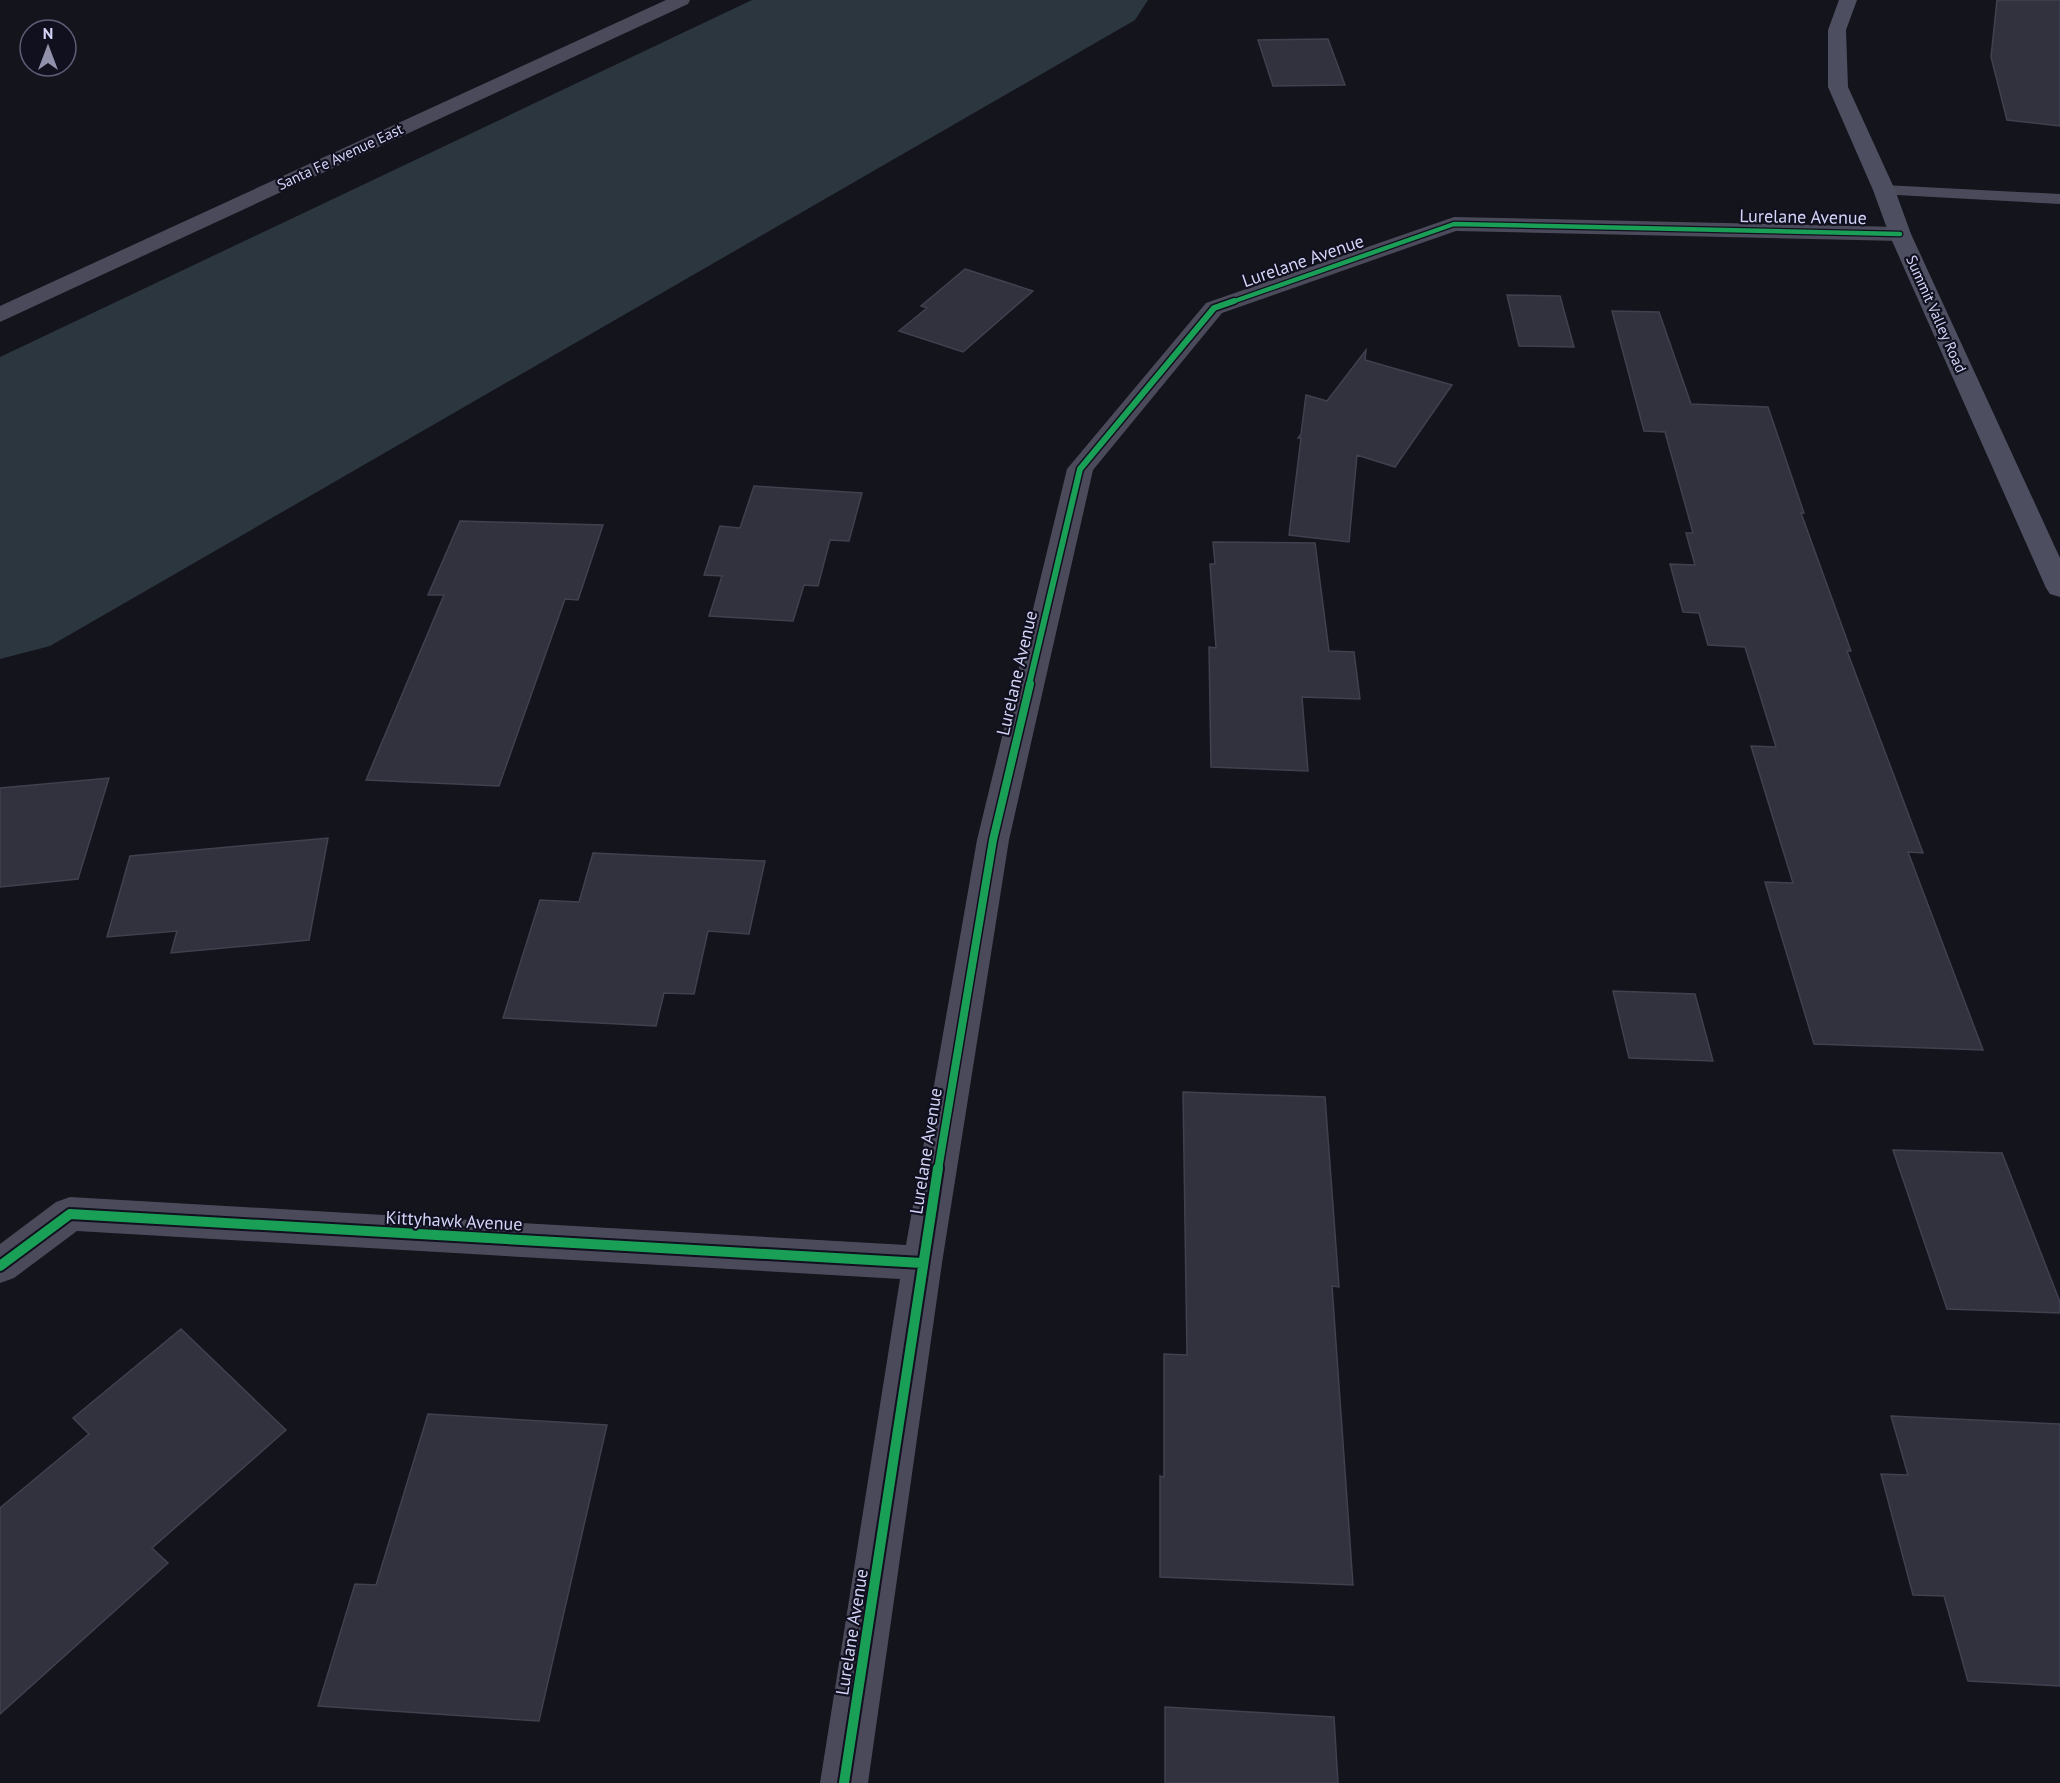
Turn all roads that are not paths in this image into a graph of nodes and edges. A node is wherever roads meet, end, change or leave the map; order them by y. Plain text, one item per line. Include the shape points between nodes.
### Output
1 (681, 0) edge
2 (1848, 0) edge
3 (1884, 190) junction
4 (2060, 199) edge
5 (1900, 234) junction
6 (0, 315) edge
7 (2060, 588) edge
8 (922, 1263) junction
9 (0, 1266) edge
10 (844, 1783) edge

1 - 6 street, Santa Fe Avenue East
2 - 3 main road, Summit Valley Road via 1837,30 1838,87
3 - 4 lane
3 - 5 main road, Summit Valley Road
5 - 7 main road, Summit Valley Road
5 - 8 street, Lurelane Avenue via 1454,224 1214,308 1080,469 993,840
8 - 9 street, Kittyhawk Avenue via 70,1215
8 - 10 street, Lurelane Avenue

